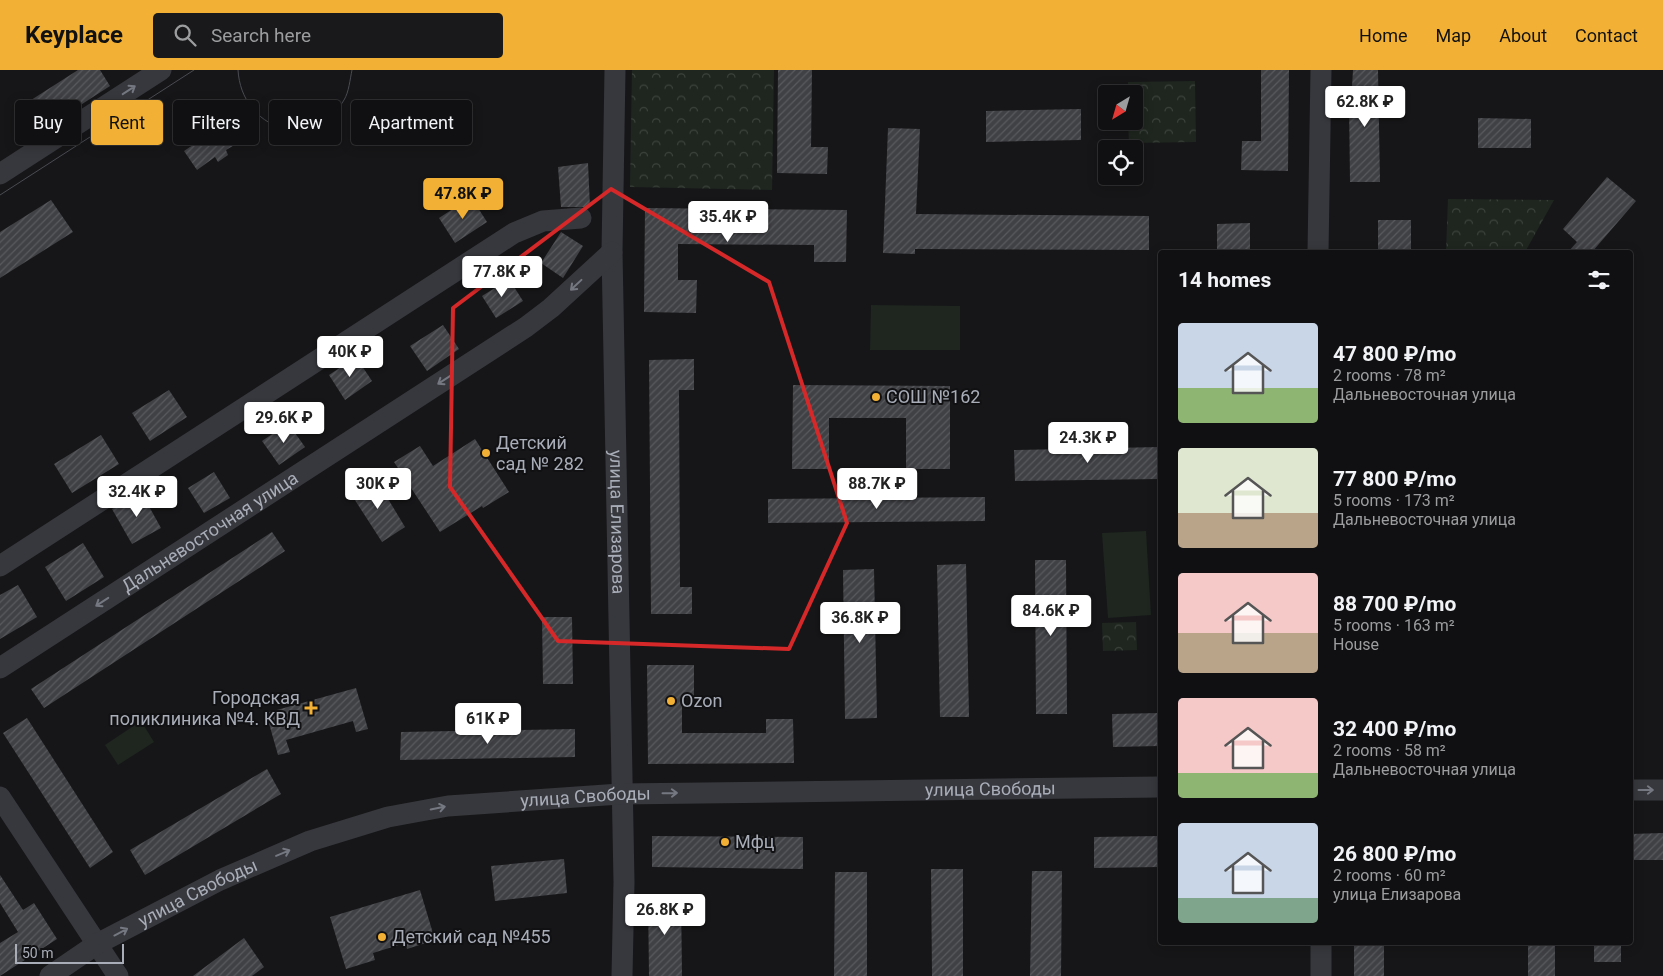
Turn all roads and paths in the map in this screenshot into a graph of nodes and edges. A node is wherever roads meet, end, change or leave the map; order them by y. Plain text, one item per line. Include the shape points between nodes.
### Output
1 (161, 70) edge
2 (615, 70) edge
3 (1322, 70) edge
4 (0, 174) edge
5 (580, 218) dead end
6 (1318, 250) edge
7 (612, 252) junction
8 (0, 566) edge
9 (0, 668) edge
10 (1158, 787) edge
11 (1633, 790) edge
12 (1663, 790) edge
13 (620, 794) junction
14 (0, 797) edge
15 (97, 944) junction
16 (1321, 945) edge
17 (50, 976) edge
18 (118, 976) edge
19 (622, 976) edge
20 (1321, 976) edge

4 -> 1 street
2 - 7 street, улица Елизарова
3 - 6 street
5 - 8 street via 543,221 514,233
7 -> 9 street, Дальневосточная улица via 526,327
7 - 13 street, улица Елизарова
13 -> 10 street, улица Свободы
11 -> 12 street
15 -> 13 street, улица Свободы via 220,880 310,841 388,817 448,806
13 - 19 street, улица Елизарова via 624,882
14 - 15 street
15 - 17 street, улица Свободы
15 - 18 street
16 - 20 street

